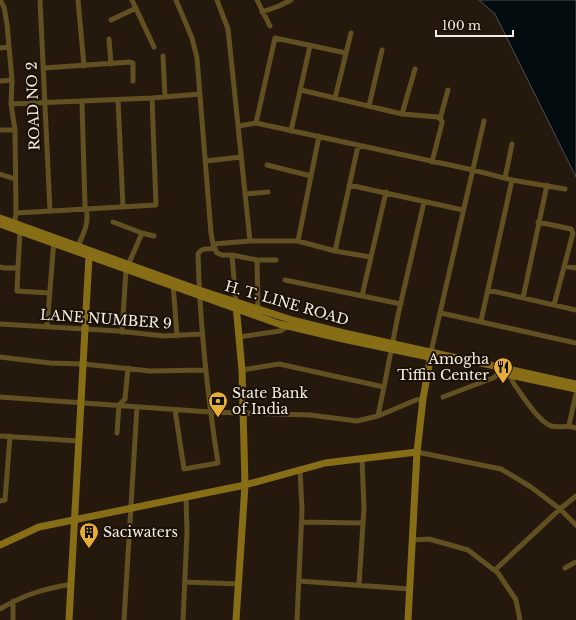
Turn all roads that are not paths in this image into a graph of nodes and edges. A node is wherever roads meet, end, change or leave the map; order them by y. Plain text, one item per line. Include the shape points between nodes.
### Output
1 (0, 0) edge
2 (40, 0) edge
3 (78, 0) edge
4 (132, 0) edge
5 (176, 0) edge
6 (217, 0) edge
7 (257, 0) edge
8 (291, 0) edge
9 (136, 8) junction
10 (262, 12) junction
11 (111, 20) dead end
12 (270, 26) dead end
13 (351, 33) dead end
14 (109, 39) dead end
15 (310, 46) junction
16 (8, 47) junction
17 (154, 47) dead end
18 (0, 48) edge
19 (382, 50) dead end
20 (346, 53) junction
21 (163, 56) dead end
22 (111, 64) junction
23 (84, 66) junction
24 (44, 68) junction
25 (415, 69) dead end
26 (12, 80) junction
27 (0, 81) edge
28 (133, 81) dead end
29 (301, 90) junction
30 (448, 90) dead end
31 (200, 94) junction
32 (165, 97) junction
33 (152, 98) junction
34 (335, 98) junction
35 (118, 100) junction
36 (82, 102) junction
37 (46, 103) junction
38 (11, 104) junction
39 (369, 106) junction
40 (402, 114) junction
41 (440, 119) junction
42 (484, 121) dead end
43 (256, 123) junction
44 (238, 126) junction
45 (0, 130) edge
46 (15, 130) junction
47 (291, 131) junction
48 (319, 136) junction
49 (512, 144) dead end
50 (358, 146) junction
51 (241, 157) junction
52 (206, 161) junction
53 (432, 162) junction
54 (267, 165) dead end
55 (473, 170) junction
56 (0, 174) edge
57 (311, 176) junction
58 (505, 178) junction
59 (15, 179) junction
60 (512, 180) junction
61 (349, 185) junction
62 (547, 185) junction
63 (565, 189) dead end
64 (268, 192) dead end
65 (386, 192) junction
66 (245, 194) junction
67 (424, 202) junction
68 (123, 207) junction
69 (87, 209) junction
70 (463, 210) junction
71 (50, 212) junction
72 (16, 213) junction
73 (0, 218) edge
74 (113, 222) dead end
75 (538, 222) junction
76 (0, 224) edge
77 (16, 228) junction
78 (142, 232) junction
79 (154, 236) dead end
80 (54, 240) junction
81 (250, 241) junction
82 (298, 242) junction
83 (214, 247) junction
84 (77, 249) junction
85 (335, 250) junction
86 (90, 254) junction
87 (232, 255) junction
88 (370, 257) junction
89 (257, 260) junction
90 (276, 260) dead end
91 (564, 266) junction
92 (0, 267) edge
93 (127, 267) junction
94 (18, 268) junction
95 (576, 268) edge
96 (285, 280) dead end
97 (173, 283) junction
98 (488, 290) junction
99 (50, 293) junction
100 (199, 293) junction
101 (362, 296) junction
102 (522, 298) junction
103 (401, 304) junction
104 (554, 305) junction
105 (236, 306) junction
106 (258, 310) junction
107 (576, 310) edge
108 (441, 313) junction
109 (481, 321) junction
110 (290, 323) junction
111 (0, 324) edge
112 (47, 327) junction
113 (85, 329) junction
114 (122, 332) junction
115 (202, 334) junction
116 (178, 336) junction
117 (239, 337) junction
118 (576, 343) edge
119 (392, 346) junction
120 (431, 355) junction
121 (0, 357) edge
122 (83, 364) junction
123 (128, 368) junction
124 (205, 370) junction
125 (242, 370) junction
126 (501, 370) junction
127 (511, 373) junction
128 (576, 384) edge
129 (384, 387) junction
130 (576, 389) edge
131 (576, 394) edge
132 (0, 397) edge
133 (443, 397) dead end
134 (423, 399) junction
135 (81, 403) junction
136 (119, 405) junction
137 (137, 407) junction
138 (175, 410) junction
139 (210, 412) junction
140 (243, 413) junction
141 (378, 416) junction
142 (569, 425) junction
143 (576, 428) edge
144 (117, 433) dead end
145 (0, 436) edge
146 (10, 436) junction
147 (79, 441) junction
148 (417, 452) junction
149 (362, 458) junction
150 (300, 470) junction
151 (245, 485) junction
152 (576, 496) edge
153 (186, 497) junction
154 (0, 501) edge
155 (131, 509) junction
156 (560, 509) junction
157 (74, 520) junction
158 (301, 522) junction
159 (362, 524) junction
160 (576, 525) edge
161 (413, 540) junction
162 (0, 546) edge
163 (576, 562) edge
164 (565, 568) dead end
165 (495, 570) junction
166 (299, 581) junction
167 (185, 582) junction
168 (72, 584) junction
169 (239, 584) junction
170 (359, 585) junction
171 (410, 589) junction
172 (13, 601) junction
173 (0, 608) edge
174 (14, 620) edge
175 (70, 620) edge
176 (124, 620) edge
177 (183, 620) edge
178 (236, 620) edge
179 (297, 620) edge
180 (408, 620) edge
181 (520, 620) edge

1 - 16 street via 7,24
2 - 24 street, ROAD NO 2
3 - 23 street
4 - 9 street
5 - 31 street via 192,38 197,58
6 - 44 street via 228,28
7 - 10 street
8 - 10 street
9 - 11 street
9 - 17 street
10 - 12 street
13 - 20 street
14 - 22 street
15 - 20 street
15 - 29 street
15 - 43 street via 275,38
16 - 18 street
16 - 26 street
19 - 39 street
20 - 34 street
21 - 32 street
22 - 23 street
22 - 28 street via 132,62
23 - 24 street
24 - 37 street, ROAD NO 2
25 - 40 street
26 - 27 street
26 - 38 street
29 - 34 street
29 - 47 street
30 - 41 street
31 - 32 street
31 - 52 street
32 - 33 street
33 - 35 street
33 - 68 street via 156,205
34 - 39 street
35 - 36 street
35 - 68 street
36 - 37 street
36 - 69 street
37 - 38 street
37 - 71 street, ROAD NO 2
38 - 46 street
39 - 40 street
40 - 41 street
41 - 53 street via 442,123
42 - 55 street
43 - 44 street
43 - 47 street
44 - 51 street
45 - 46 street
46 - 59 street
47 - 48 street
48 - 50 street
48 - 57 street
49 - 58 street
50 - 53 street
50 - 61 street
51 - 52 street
51 - 66 street
52 - 83 street via 209,218
53 - 55 street
54 - 57 street
55 - 58 street
55 - 70 street
56 - 59 street
57 - 82 street
58 - 60 street
59 - 72 street
60 - 62 street
60 - 98 street
61 - 65 street
61 - 85 street
62 - 63 street
62 - 75 street
64 - 66 street
65 - 67 street
65 - 88 street
66 - 81 street
67 - 70 street
67 - 103 street
68 - 69 street
69 - 71 street
69 - 84 street via 87,224
70 - 108 street
71 - 72 street
72 - 77 street
73 - 77 street, H. T. LINE ROAD
74 - 78 street
75 - 91 street via 571,229 573,233
75 - 102 street
76 - 77 street, H. T. LINE ROAD
77 - 80 street, H. T. LINE ROAD
77 - 94 street
78 - 79 street
78 - 93 street
80 - 84 street, H. T. LINE ROAD
80 - 99 street
81 - 82 street
81 - 83 street
82 - 85 street
83 - 87 street via 217,253
83 - 100 street via 200,250 198,254
84 - 86 street, H. T. LINE ROAD
85 - 88 street
86 - 93 street, H. T. LINE ROAD
86 - 113 street
87 - 89 street
87 - 105 street
88 - 101 street
89 - 90 street
89 - 106 street
91 - 95 street
91 - 104 street
92 - 94 street
93 - 97 street, H. T. LINE ROAD
93 - 114 street
94 - 99 street via 17,291
96 - 101 street
97 - 100 street, H. T. LINE ROAD
97 - 116 street
98 - 102 street
98 - 109 street
99 - 112 street
100 - 105 street, H. T. LINE ROAD
100 - 115 street
101 - 103 street
102 - 104 street
103 - 119 street
104 - 107 street
105 - 106 street, H. T. LINE ROAD
105 - 110 street, H. T. LINE ROAD
105 - 117 street
106 - 110 street, H. T. LINE ROAD
108 - 109 street
108 - 120 street
109 - 118 street
110 - 117 street via 280,331
110 - 119 street, H. T. LINE ROAD
111 - 112 street, LANE NUMBER 9
112 - 113 street, LANE NUMBER 9
113 - 114 street, LANE NUMBER 9
113 - 122 street
114 - 116 street, LANE NUMBER 9
115 - 116 street, LANE NUMBER 9
115 - 124 street
117 - 125 street
119 - 120 street, H. T. LINE ROAD
119 - 129 street
120 - 126 street, H. T. LINE ROAD
120 - 134 street
121 - 122 street via 50,364
122 - 123 street
122 - 135 street
123 - 124 street via 150,371
123 - 136 street via 125,399
124 - 139 street
125 - 129 street via 279,364
125 - 140 street
126 - 127 street, H. T. LINE ROAD
126 - 133 street via 493,378
127 - 128 street, H. T. LINE ROAD
127 - 130 street, H. T. LINE ROAD
127 - 142 street via 514,384 543,422 559,427
129 - 141 street
131 - 142 street
132 - 135 street
134 - 141 street
134 - 148 street
135 - 136 street
135 - 147 street
136 - 137 street
136 - 144 street
137 - 138 street
137 - 155 street
138 - 139 street
138 - 139 street via 184,469 218,463
139 - 140 street
140 - 141 street via 357,421
140 - 151 street
142 - 143 street
145 - 146 street
146 - 147 street
146 - 154 street via 5,500
147 - 157 street
148 - 149 street
148 - 156 street via 501,470 531,487
148 - 161 street
149 - 150 street via 325,463
149 - 159 street
150 - 151 street
150 - 158 street
151 - 153 street
151 - 169 street
152 - 156 street
153 - 155 street
153 - 167 street
155 - 157 street
155 - 176 street
156 - 160 street
156 - 165 street
157 - 162 street via 39,527
157 - 168 street
158 - 159 street
158 - 166 street
159 - 170 street
161 - 165 street via 429,539 468,550
161 - 171 street
163 - 164 street
165 - 181 street via 516,600
166 - 170 street
166 - 179 street
167 - 169 street
167 - 177 street
168 - 172 street via 42,590
168 - 175 street
169 - 178 street
170 - 171 street
171 - 180 street
172 - 173 street
172 - 174 street

